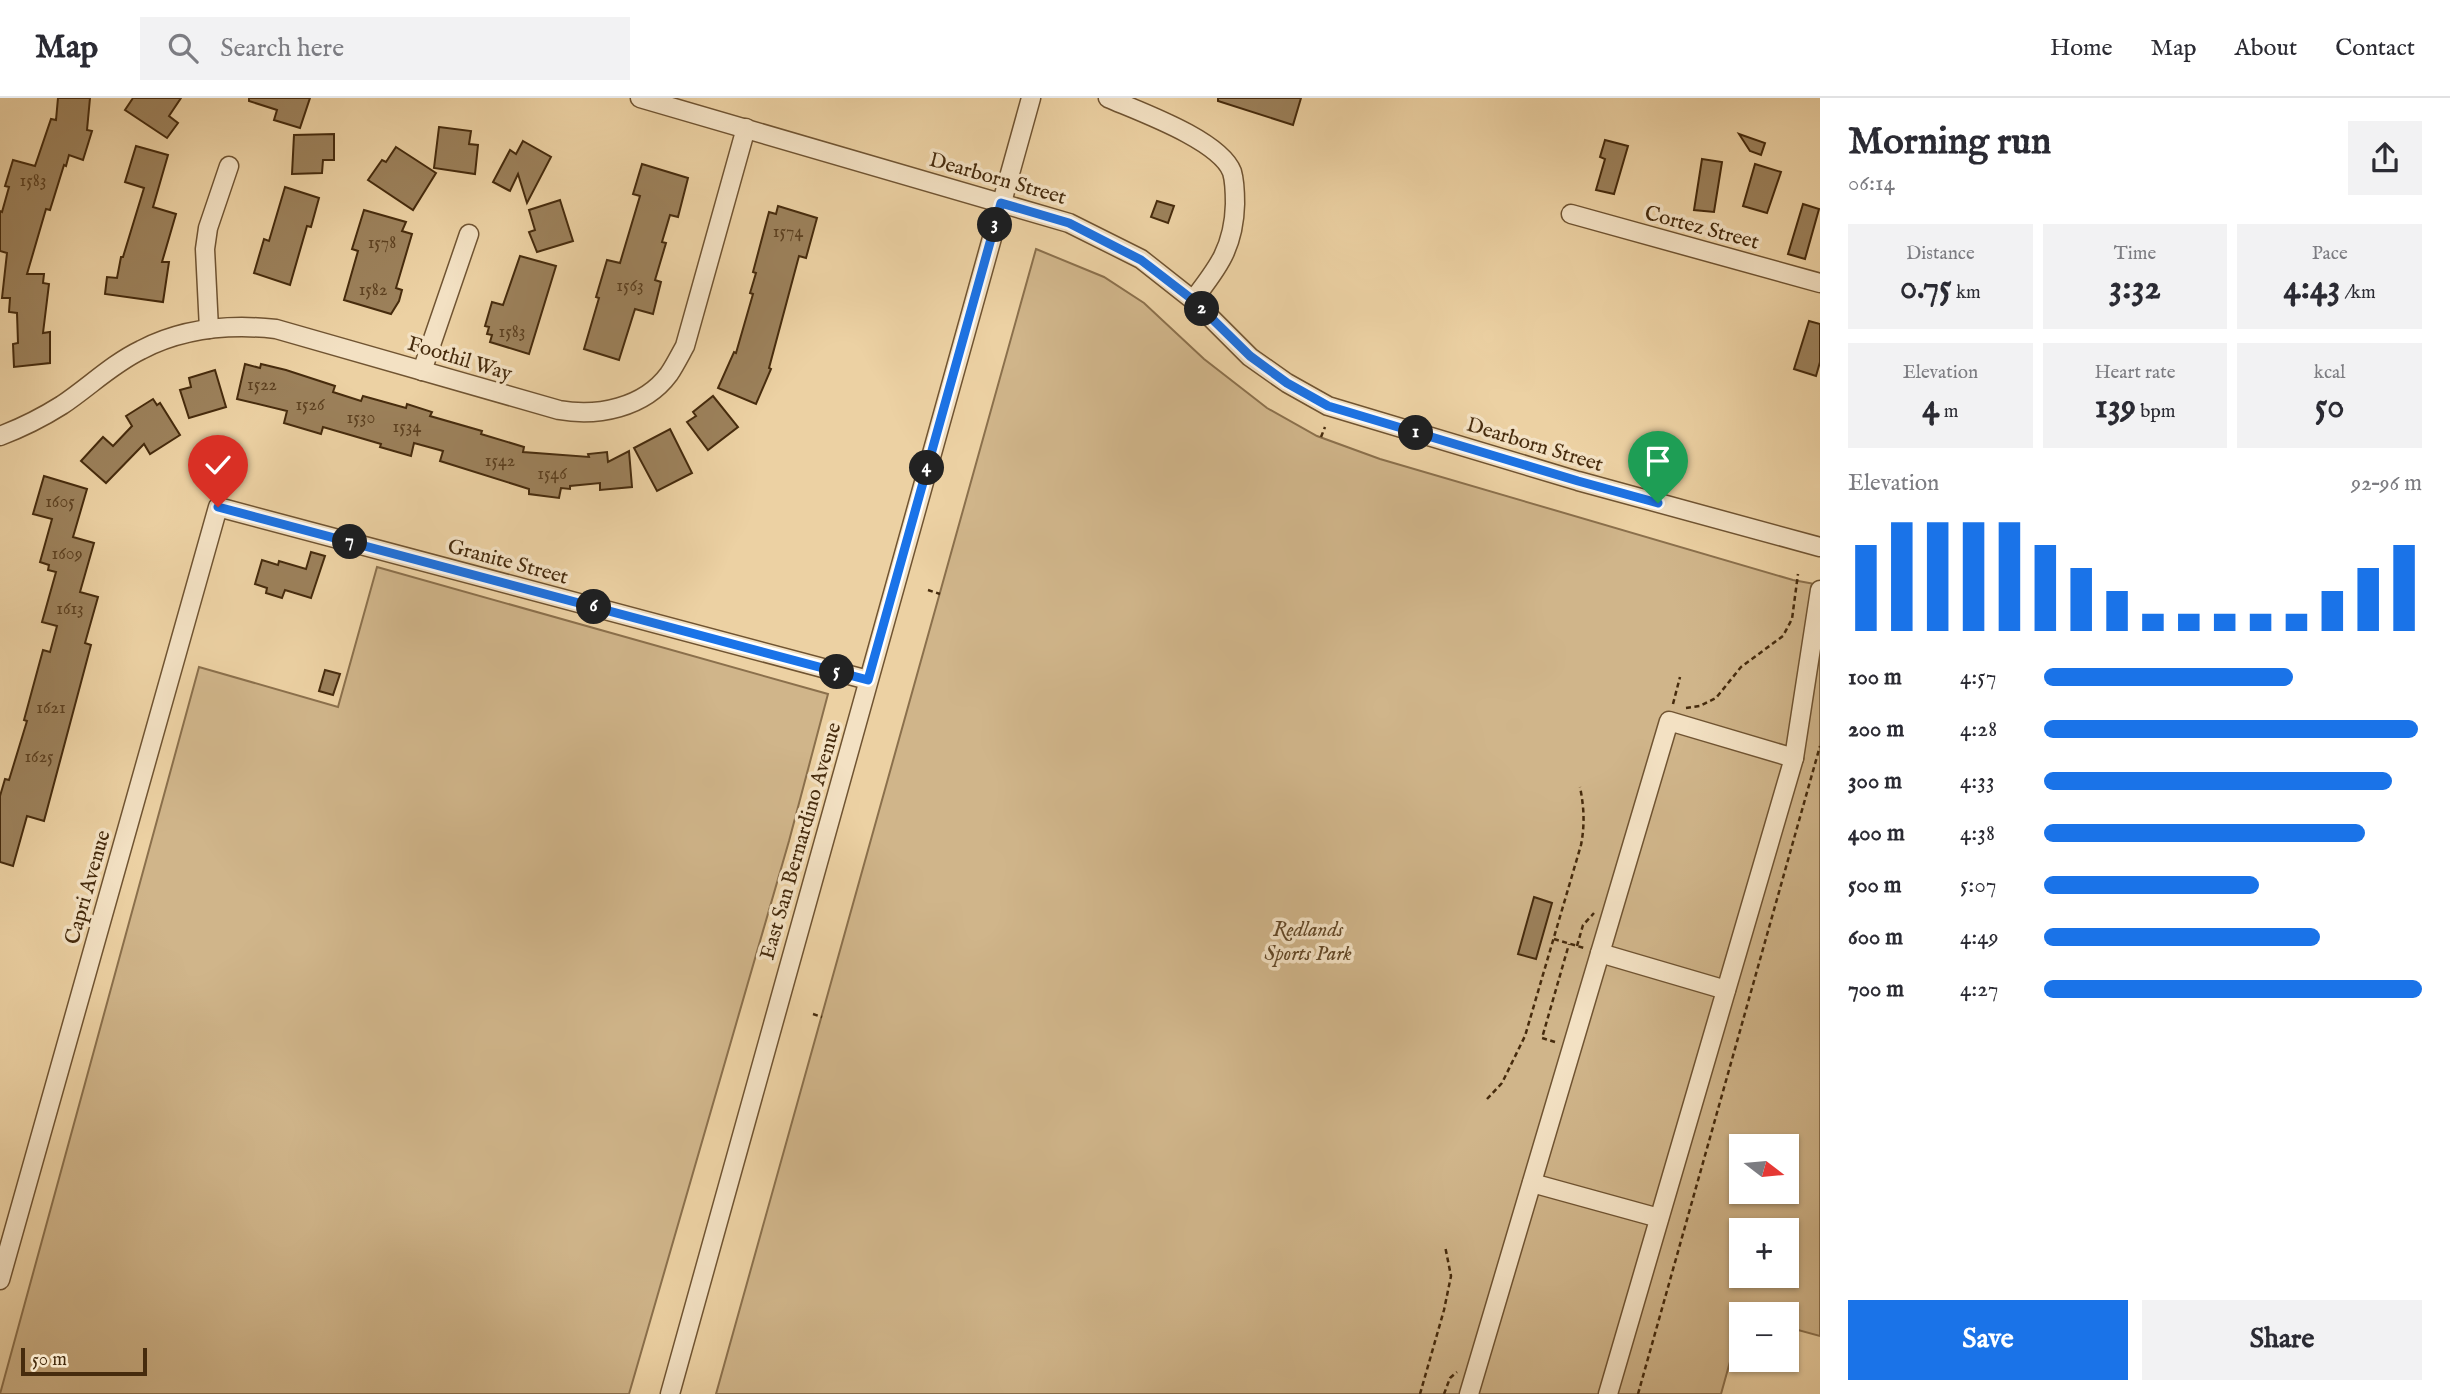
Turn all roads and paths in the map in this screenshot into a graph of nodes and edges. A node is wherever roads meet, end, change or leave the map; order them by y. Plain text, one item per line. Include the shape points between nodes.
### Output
1 (640, 98) edge
2 (1031, 98) edge
3 (1108, 98) edge
4 (746, 128) junction
5 (229, 166) dead end
6 (1001, 203) junction
7 (1571, 214) dead end
8 (469, 234) dead end
9 (1820, 283) edge
10 (1193, 300) junction
11 (209, 329) junction
12 (422, 370) junction
13 (1325, 427) dead end
14 (0, 436) edge
15 (1321, 437) dead end
16 (218, 507) joint
17 (1820, 547) edge
18 (928, 590) dead end
19 (1820, 590) edge
20 (940, 594) dead end
21 (1680, 677) dead end
22 (868, 680) junction
23 (1671, 711) dead end
24 (1820, 746) edge
25 (1794, 758) junction
26 (1580, 787) dead end
27 (1554, 939) junction
28 (1569, 944) junction
29 (1600, 953) junction
30 (1726, 990) junction
31 (813, 1014) dead end
32 (822, 1017) dead end
33 (1556, 1042) dead end
34 (1487, 1099) dead end
35 (1532, 1183) junction
36 (1659, 1218) junction
37 (1445, 1246) dead end
38 (0, 1280) edge
39 (1459, 1371) dead end
40 (670, 1394) edge
41 (1420, 1394) edge
42 (1444, 1394) edge
43 (1469, 1394) edge
44 (1608, 1394) edge
45 (1638, 1394) edge

1 - 4 street, Dearborn Street
2 - 6 street, East San Bernardino Avenue
3 - 10 street via 1197,138 1231,169 1235,213 1230,241 1221,264
4 - 6 street, Dearborn Street
4 - 12 street, Foothil Way via 685,345 667,376 644,397 618,408 578,414
5 - 11 street via 205,250
6 - 10 street, Dearborn Street via 1069,223 1141,260
6 - 22 street, East San Bernardino Avenue
7 - 9 street, Cortez Street
8 - 12 street
10 - 17 street, Dearborn Street via 1250,356 1328,406
11 - 12 street, Foothil Way via 276,329
11 - 14 street, Foothil Way via 178,334 141,349 60,406
13 - 15 path
16 - 22 street, Granite Street
16 - 38 street, Capri Avenue
18 - 20 path
19 - 25 street
21 - 23 path
22 - 40 street, East San Bernardino Avenue
24 - 45 path
25 - 29 street via 1669,721
25 - 30 street
26 - 27 path via 1585,825
27 - 28 path
27 - 34 path via 1519,1052
28 - 29 path
28 - 33 path via 1542,1038
29 - 30 street
29 - 35 street
30 - 36 street
31 - 32 path
35 - 36 street
35 - 43 street
36 - 44 street
37 - 41 path via 1451,1276
39 - 42 path via 1450,1378

